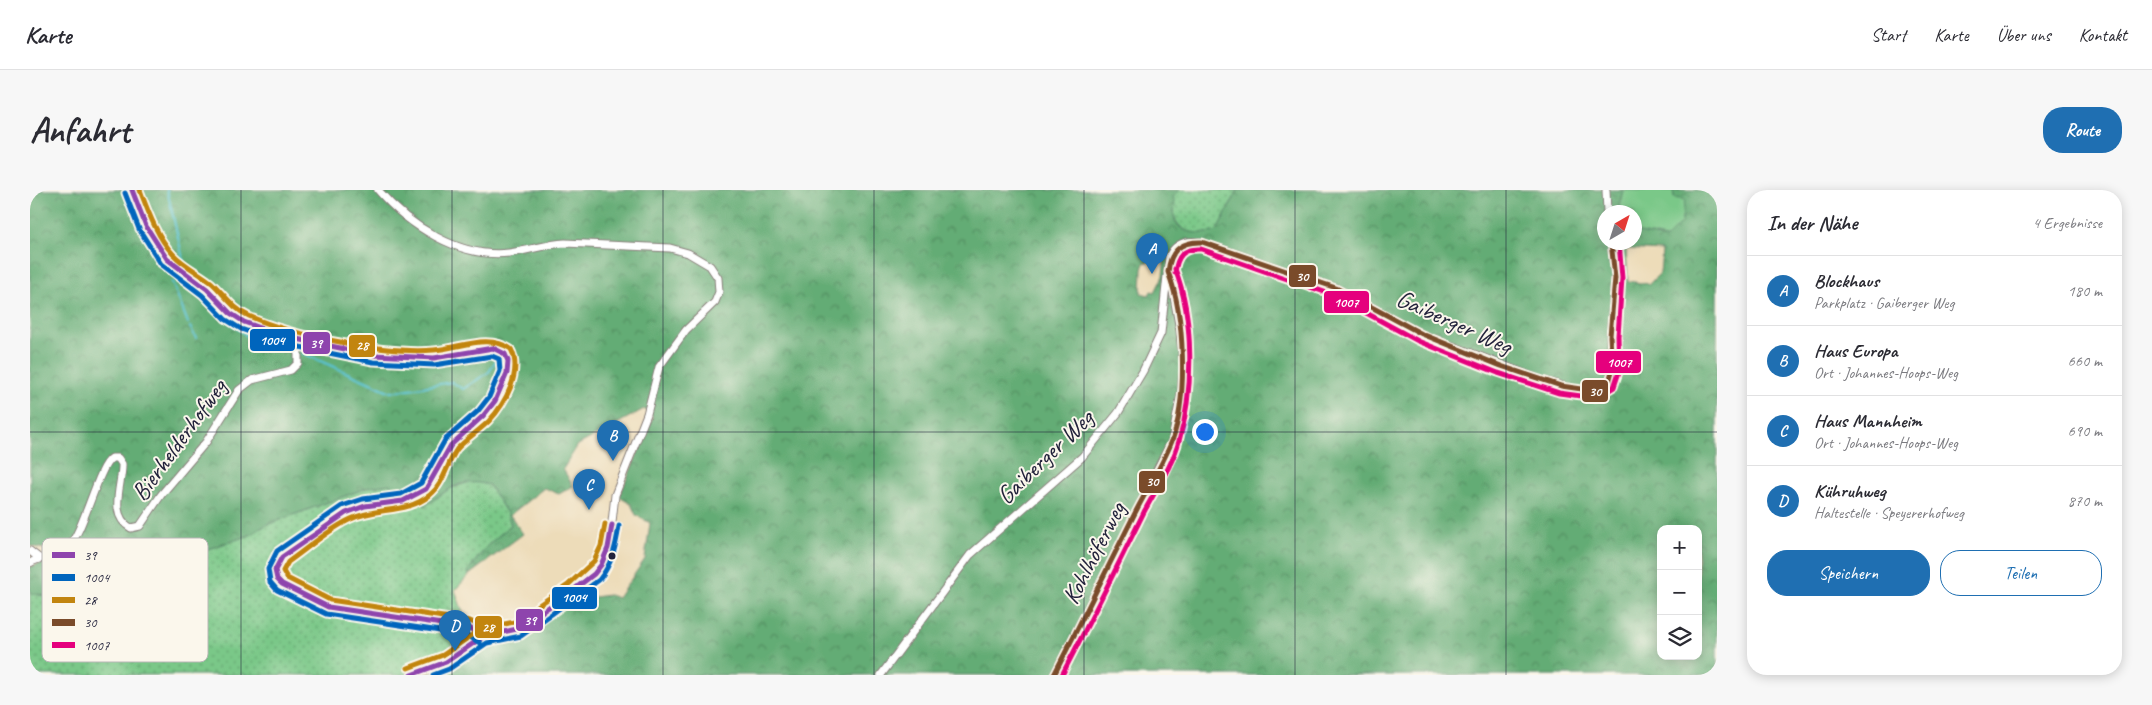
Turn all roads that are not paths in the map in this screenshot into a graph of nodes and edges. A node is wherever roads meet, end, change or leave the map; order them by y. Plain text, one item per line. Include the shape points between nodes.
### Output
1 (132, 190) edge
2 (378, 190) edge
3 (1606, 190) edge
4 (1607, 205) edge
5 (1612, 250) edge
6 (1168, 272) junction
7 (282, 336) junction
8 (73, 538) edge
9 (30, 551) edge
10 (42, 557) edge
11 (39, 558) junction
12 (30, 563) edge
13 (484, 636) junction
14 (410, 675) edge
15 (881, 675) edge
16 (1054, 675) edge

1 - 7 street via 146,226 170,263 208,290 236,317
2 - 13 street via 430,233 469,250 510,253 565,243 670,248 705,262 720,282 715,302 671,349 660,367 647,414 615,495 610,540 599,568 517,630
3 - 4 street
5 - 6 street, Gaiberger Weg via 1615,278 1610,336 1612,371 1609,382 1596,391 1561,386 1477,357 1422,334 1341,290 1202,242 1190,241 1177,246 1170,254
6 - 15 street, Gaiberger Weg via 1161,333 1118,413 1082,457 970,555
6 - 16 street, Kohlhöferweg via 1183,352 1181,394 1172,440
7 - 8 street, Bierhelderhofweg via 298,353 296,367 252,380 239,390 206,442 161,495 142,524 132,528 123,521 117,493 122,464 118,458 112,458 105,464
7 - 13 street via 394,357 434,358 493,348 505,354 507,373 495,401 451,445 426,489 408,499 364,506 346,513 284,556 275,570 280,582 324,606 469,628
9 - 11 street
10 - 11 street, Bierhelderhofweg
11 - 12 street, Bierhelderhofweg
13 - 14 street via 446,662

